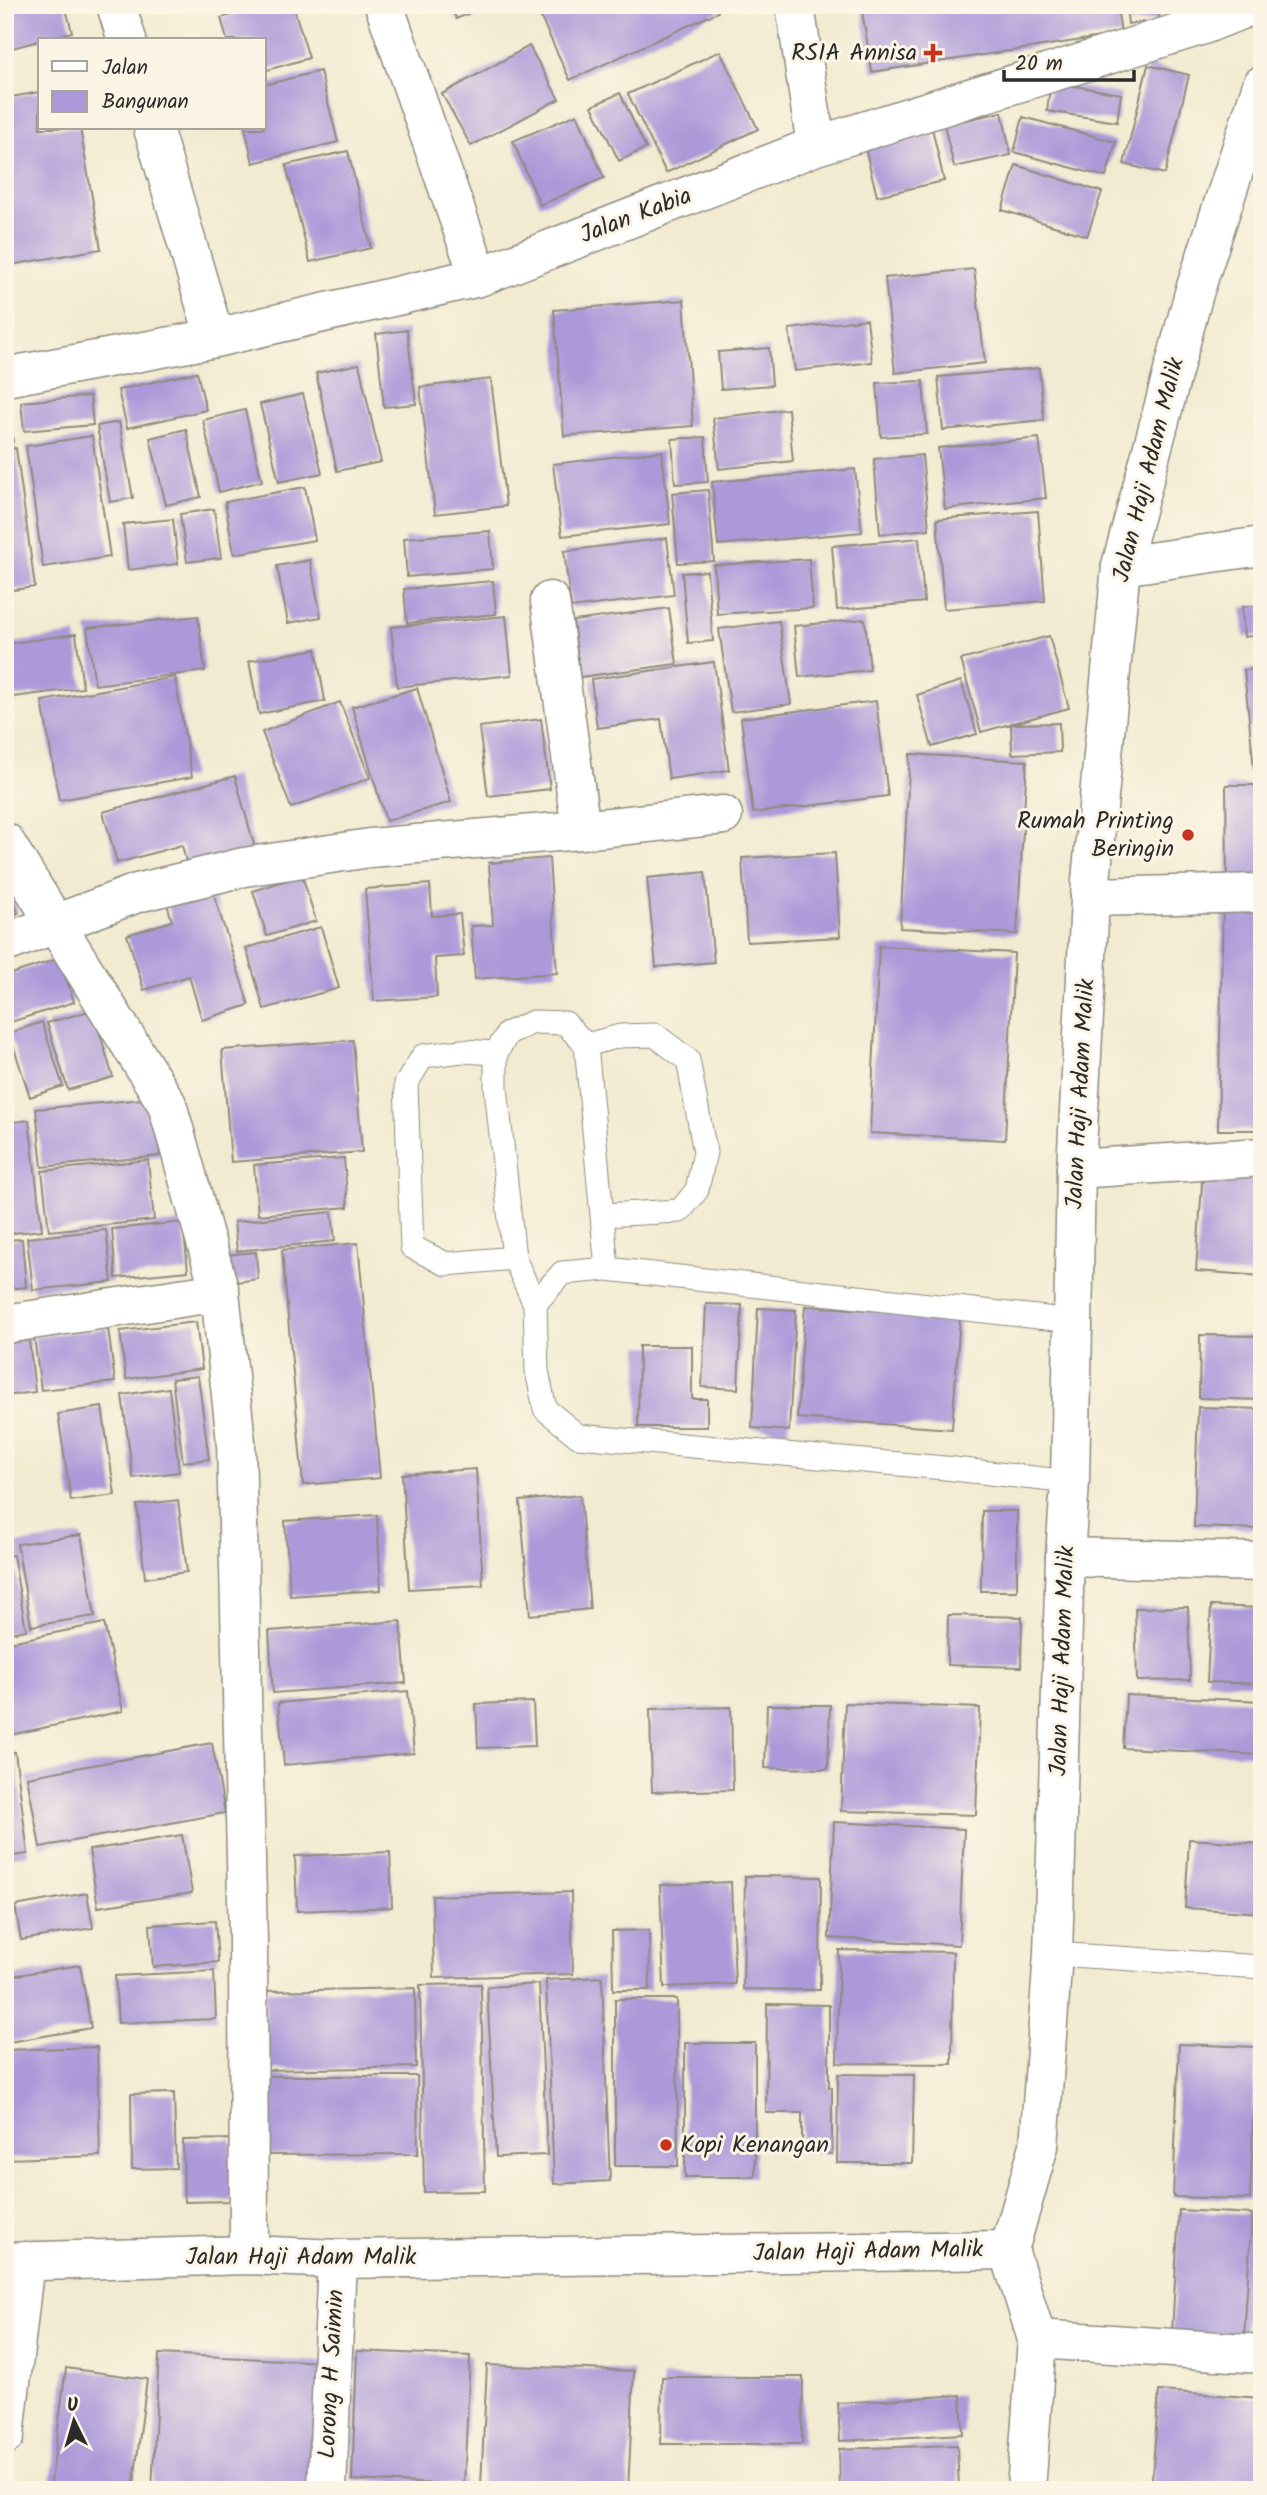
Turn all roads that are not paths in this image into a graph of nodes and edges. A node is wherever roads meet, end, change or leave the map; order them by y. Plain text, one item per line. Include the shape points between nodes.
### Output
1 (116, 5) edge
2 (384, 5) edge
3 (796, 5) edge
4 (1253, 5) edge
5 (126, 38) edge
6 (1262, 85) edge
7 (154, 130) edge
8 (816, 146) junction
9 (479, 277) junction
10 (215, 338) junction
11 (5, 377) edge
12 (1262, 547) edge
13 (1121, 566) junction
14 (550, 601) dead end
15 (723, 815) dead end
16 (581, 831) junction
17 (5, 842) edge
18 (1262, 893) edge
19 (1090, 897) junction
20 (55, 926) junction
21 (5, 943) edge
22 (586, 1045) junction
23 (496, 1053) junction
24 (1262, 1157) edge
25 (1076, 1169) junction
26 (601, 1215) junction
27 (514, 1258) junction
28 (607, 1269) junction
29 (220, 1292) junction
30 (535, 1304) junction
31 (1073, 1321) junction
32 (5, 1324) edge
33 (1070, 1482) junction
34 (1065, 1557) junction
35 (1262, 1562) edge
36 (1053, 1954) junction
37 (1262, 1967) edge
38 (1009, 2250) junction
39 (249, 2255) junction
40 (337, 2259) junction
41 (15, 2262) edge
42 (1037, 2339) junction
43 (1262, 2354) edge
44 (5, 2435) edge
45 (327, 2490) edge
46 (1026, 2490) edge

1 - 5 street
2 - 9 street
3 - 8 street
4 - 8 street, Jalan Kabia via 1203,25
6 - 13 street, Jalan Haji Adam Malik via 1194,293
7 - 10 street
8 - 9 street, Jalan Kabia
9 - 10 street, Jalan Kabia
10 - 11 street, Jalan Kabia
12 - 13 street
13 - 19 street, Jalan Haji Adam Malik
14 - 16 street
15 - 16 street
16 - 20 street via 370,848 244,867 136,893
17 - 20 street
18 - 19 street
19 - 25 street, Jalan Haji Adam Malik
20 - 21 street
20 - 29 street via 167,1104
22 - 23 lane via 565,1023 533,1022 508,1033
22 - 26 lane
22 - 26 lane via 620,1036 655,1035 688,1060 705,1152 697,1190 680,1211
23 - 27 lane via 495,1087
23 - 27 lane via 423,1056 406,1084 412,1247 446,1264
24 - 25 street
25 - 31 street, Jalan Haji Adam Malik
26 - 28 lane
27 - 30 lane
28 - 30 lane via 562,1273
28 - 31 lane
29 - 32 street
29 - 39 street via 236,1442 248,1941
30 - 33 lane via 537,1371 545,1409 578,1436
31 - 33 street, Jalan Haji Adam Malik
33 - 34 street, Jalan Haji Adam Malik
34 - 35 street
34 - 36 street, Jalan Haji Adam Malik
36 - 37 lane
36 - 38 street, Jalan Haji Adam Malik via 1039,2146
38 - 40 street, Jalan Haji Adam Malik
38 - 42 street
39 - 40 street, Jalan Haji Adam Malik
39 - 41 street, Jalan Haji Adam Malik
40 - 45 street, Lorong H Saimin
41 - 44 street
42 - 43 street
42 - 46 street

